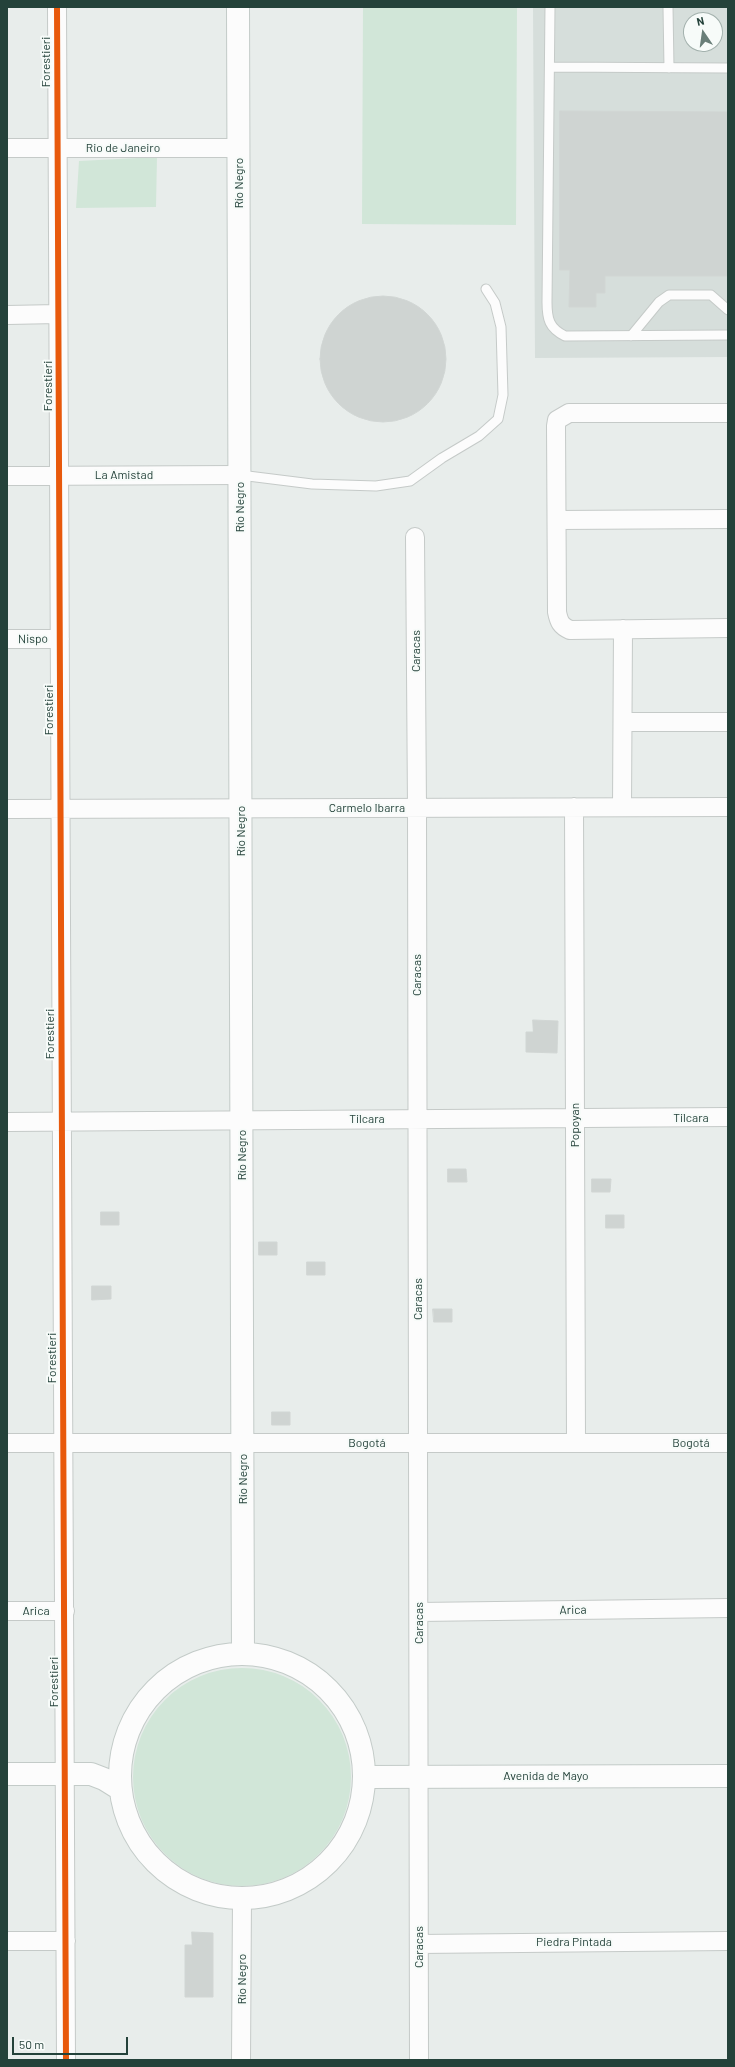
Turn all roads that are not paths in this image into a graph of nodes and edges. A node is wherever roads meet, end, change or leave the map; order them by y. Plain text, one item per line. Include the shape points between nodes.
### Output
1 (57, 7) edge
2 (238, 7) edge
3 (550, 7) edge
4 (668, 7) edge
5 (550, 67) junction
6 (669, 68) junction
7 (728, 68) edge
8 (7, 148) edge
9 (57, 148) junction
10 (239, 148) junction
11 (486, 289) dead end
12 (728, 310) edge
13 (58, 314) junction
14 (7, 315) edge
15 (728, 335) edge
16 (631, 336) junction
17 (728, 413) edge
18 (240, 475) junction
19 (7, 476) edge
20 (59, 476) junction
21 (728, 519) edge
22 (558, 520) junction
23 (415, 537) dead end
24 (728, 628) edge
25 (623, 629) junction
26 (7, 639) edge
27 (60, 639) junction
28 (623, 722) junction
29 (728, 722) edge
30 (574, 807) junction
31 (622, 807) junction
32 (728, 807) edge
33 (241, 808) junction
34 (417, 808) junction
35 (7, 809) edge
36 (60, 809) junction
37 (728, 1118) edge
38 (417, 1119) junction
39 (574, 1119) junction
40 (242, 1120) junction
41 (7, 1122) edge
42 (62, 1122) junction
43 (7, 1443) edge
44 (64, 1443) junction
45 (243, 1443) junction
46 (418, 1443) junction
47 (576, 1443) junction
48 (728, 1443) edge
49 (728, 1608) edge
50 (7, 1611) edge
51 (65, 1611) junction
52 (419, 1612) junction
53 (243, 1654) junction
54 (7, 1774) edge
55 (65, 1774) junction
56 (728, 1776) edge
57 (365, 1777) junction
58 (419, 1777) junction
59 (120, 1789) junction
60 (242, 1898) junction
61 (7, 1941) edge
62 (66, 1941) junction
63 (728, 1941) edge
64 (420, 1944) junction
65 (66, 2060) edge
66 (241, 2060) edge
67 (419, 2060) edge

1 - 9 street, Forestieri
2 - 10 main road, Río Negro
3 - 5 lane
4 - 6 lane
5 - 6 lane
5 - 16 lane via 547,302 550,324 555,331 565,336
6 - 7 lane
8 - 9 street, Rio de Janeiro
9 - 10 street, Rio de Janeiro
9 - 13 street, Forestieri
10 - 18 main road, Río Negro
11 - 18 lane via 495,303 501,327 504,395 498,419 479,436 410,481 376,486 312,484
12 - 16 lane via 710,295 669,295 659,302
13 - 14 street
13 - 20 street, Forestieri
15 - 16 lane
17 - 22 street via 569,413 562,416 557,420 556,426
18 - 20 street, La Amistad
18 - 33 main road, Río Negro
19 - 20 street, La Amistad
20 - 27 street, Forestieri
21 - 22 street
22 - 25 street via 559,622 570,630
23 - 34 street, Caracas
24 - 25 street
25 - 28 street
26 - 27 street, Nispo
27 - 36 street, Forestieri
28 - 29 street
28 - 31 street
30 - 31 street, Carmelo Ibarra
30 - 34 street, Carmelo Ibarra
30 - 39 street, Popoyan
31 - 32 street, Carmelo Ibarra
33 - 34 street, Carmelo Ibarra
33 - 36 street, Carmelo Ibarra
33 - 40 main road, Río Negro
34 - 38 street, Caracas
35 - 36 street, Carmelo Ibarra
36 - 42 street, Forestieri
37 - 39 street, Tilcara
38 - 39 street, Tilcara
38 - 40 street, Tilcara
38 - 46 street, Caracas
39 - 47 street, Popoyan
40 - 42 street, Tilcara
40 - 45 main road, Río Negro
41 - 42 street, Tilcara
42 - 44 street, Forestieri
43 - 44 street, Bogotá
44 - 45 street, Bogotá
44 - 51 street, Forestieri
45 - 46 street, Bogotá
45 - 53 main road, Río Negro
46 - 47 street, Bogotá
46 - 52 street, Caracas
47 - 48 street, Bogotá
49 - 52 street, Arica
50 - 51 street, Arica
51 - 55 street, Forestieri
52 - 58 street, Caracas
53 - 57 main road via 278,1659 307,1672 331,1692 349,1717 361,1746
53 - 59 main road via 215,1657 185,1668 158,1687 138,1712 125,1741 120,1764
54 - 55 main road
55 - 59 main road via 91,1774 104,1778
55 - 62 street, Forestieri
56 - 58 main road, Avenida de Mayo
57 - 58 main road, Avenida de Mayo
57 - 60 main road via 362,1803 353,1829 338,1852 320,1871 297,1885 272,1895
58 - 64 street, Caracas
59 - 60 main road via 123,1806 135,1836 155,1862 181,1882 212,1895
60 - 66 street, Río Negro
61 - 62 street
62 - 65 street, Forestieri
63 - 64 street, Piedra Pintada
64 - 67 street, Caracas

